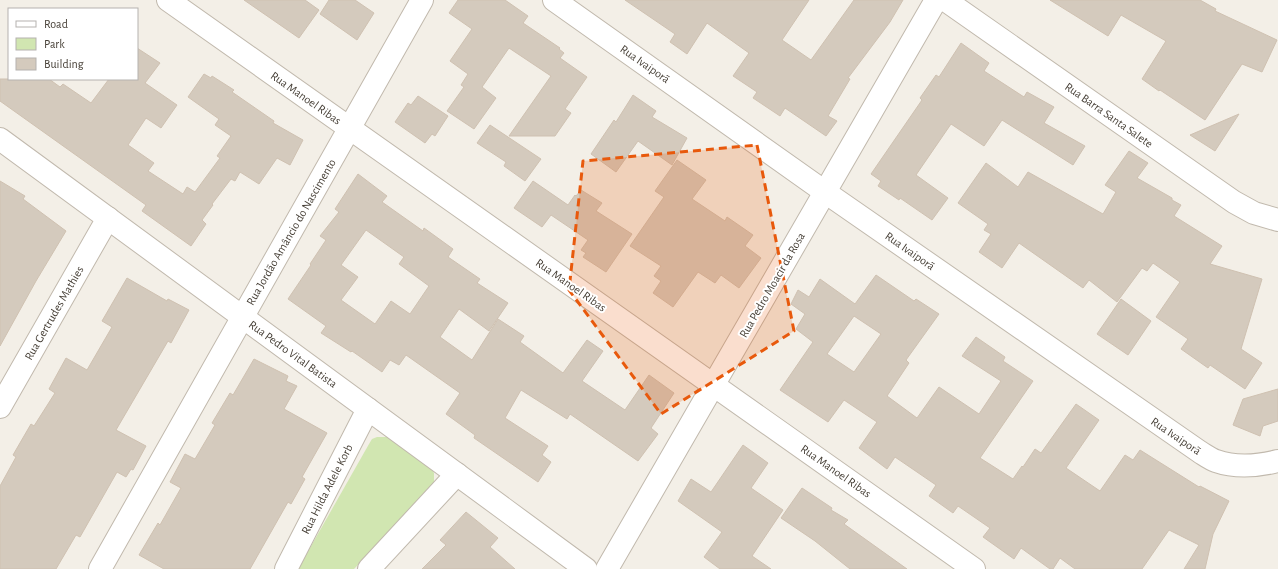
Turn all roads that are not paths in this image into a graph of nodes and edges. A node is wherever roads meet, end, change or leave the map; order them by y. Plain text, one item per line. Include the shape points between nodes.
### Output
1 (168, 0) edge
2 (422, 0) edge
3 (554, 0) edge
4 (936, 0) edge
5 (945, 0) edge
6 (350, 129) junction
7 (0, 140) edge
8 (825, 192) junction
9 (108, 218) junction
10 (1278, 220) edge
11 (242, 317) junction
12 (714, 386) junction
13 (0, 407) edge
14 (368, 409) junction
15 (1278, 461) edge
16 (457, 474) junction
17 (100, 569) edge
18 (286, 569) edge
19 (369, 569) edge
20 (586, 569) edge
21 (607, 569) edge
22 (974, 569) edge

1 - 6 street, Rua Manoel Ribas
2 - 6 street, Rua Jordão Amâncio do Nascimento
3 - 8 street, Rua Ivaiporã
4 - 8 street, Rua Pedro Moacir da Rosa
5 - 10 street, Rua Barra Santa Salete via 1234,202 1254,213
6 - 11 street, Rua Jordão Amâncio do Nascimento
6 - 12 street, Rua Manoel Ribas
7 - 9 street, Rua Pedro Vital Batista
8 - 12 street, Rua Pedro Moacir da Rosa
8 - 15 street, Rua Ivaiporã via 1214,461 1249,466
9 - 11 street, Rua Pedro Vital Batista
9 - 13 street, Rua Gertrudes Mathies
11 - 14 street, Rua Pedro Vital Batista
11 - 17 street, Rua Jordão Amâncio do Nascimento
12 - 21 street, Rua Pedro Moacir da Rosa
12 - 22 street, Rua Manoel Ribas
14 - 16 street, Rua Pedro Vital Batista
14 - 18 street, Rua Hilda Adele Korb
16 - 19 street
16 - 20 street, Rua Pedro Vital Batista

